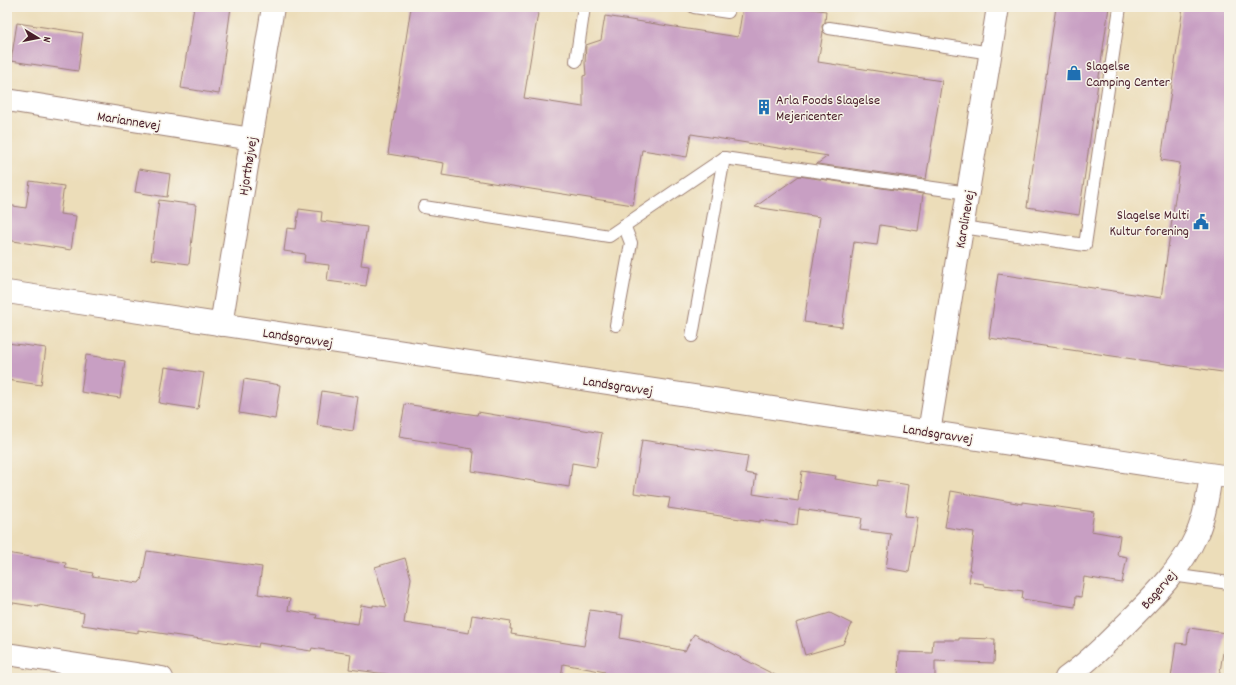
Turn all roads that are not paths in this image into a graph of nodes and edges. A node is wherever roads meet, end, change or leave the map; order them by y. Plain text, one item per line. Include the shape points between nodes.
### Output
1 (273, 7) edge
2 (584, 7) edge
3 (694, 7) edge
4 (998, 7) edge
5 (1120, 7) edge
6 (728, 12) dead end
7 (829, 28) dead end
8 (991, 53) junction
9 (576, 61) dead end
10 (7, 100) edge
11 (252, 139) junction
12 (724, 158) junction
13 (968, 193) junction
14 (424, 207) dead end
15 (624, 224) junction
16 (962, 227) junction
17 (7, 292) edge
18 (221, 325) junction
19 (616, 325) dead end
20 (692, 336) dead end
21 (929, 432) junction
22 (1220, 476) edge
23 (1172, 574) junction
24 (1229, 583) edge
25 (7, 654) edge
26 (162, 678) edge
27 (1066, 678) edge

1 - 11 street, Hjorthøjvej
2 - 9 lane
3 - 6 lane
4 - 8 street, Karolinevej
5 - 16 lane via 1085,245
7 - 8 lane
8 - 13 street, Karolinevej
10 - 11 street, Mariannevej
11 - 18 street, Hjorthøjvej
12 - 13 lane
12 - 15 lane
12 - 20 lane
13 - 16 street, Karolinevej
14 - 15 lane via 609,236
15 - 19 lane via 632,243
16 - 21 street, Karolinevej
17 - 18 street, Landsgravvej
18 - 21 street, Landsgravvej
21 - 22 street, Landsgravvej
22 - 23 street, Bagervej via 1197,534 1187,554
23 - 24 lane
23 - 27 street, Bagervej via 1085,664
25 - 26 street

